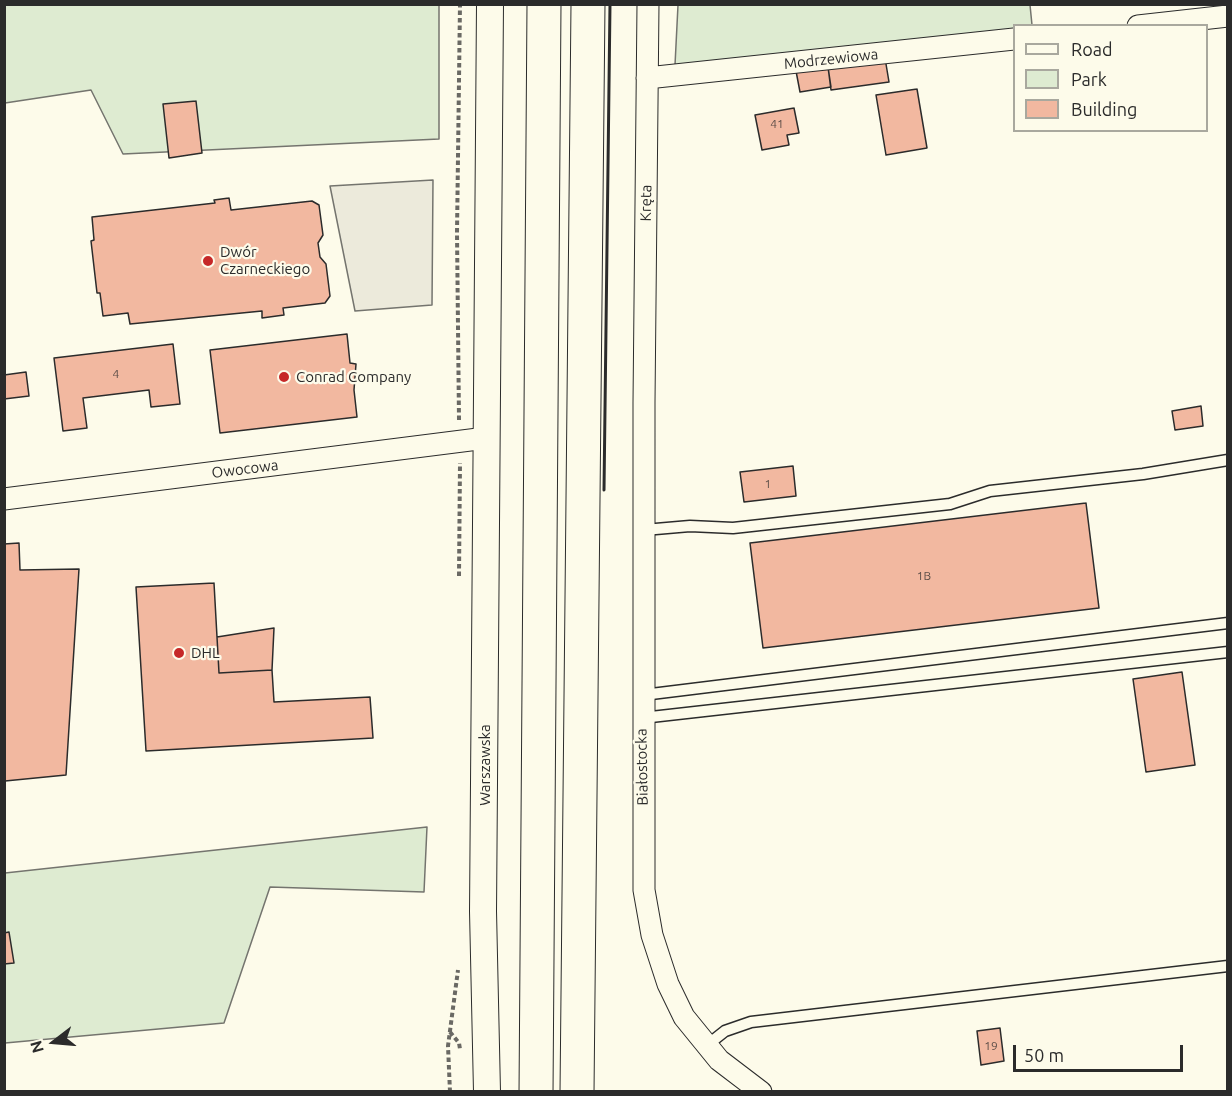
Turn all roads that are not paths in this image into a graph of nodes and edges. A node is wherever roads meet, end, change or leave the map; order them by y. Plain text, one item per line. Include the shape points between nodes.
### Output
1 (490, 4) edge
2 (544, 4) edge
3 (588, 4) edge
4 (648, 4) edge
5 (1227, 16) edge
6 (1156, 24) edge
7 (1013, 39) edge
8 (647, 78) junction
9 (644, 402) joint
10 (486, 438) junction
11 (1227, 460) edge
12 (4, 499) edge
13 (644, 530) junction
14 (1227, 623) edge
15 (1227, 652) edge
16 (643, 695) junction
17 (642, 718) junction
18 (1227, 966) edge
19 (706, 1046) junction
20 (488, 1092) edge
21 (536, 1092) edge
22 (577, 1092) edge
23 (760, 1092) edge

1 - 10 street, Warszawska
2 - 21 highway
3 - 22 highway
4 - 8 street, Kręta
5 - 6 street
7 - 8 street, Modrzewiowa
8 - 9 street, Kręta
9 - 13 street, Białostocka
10 - 12 street, Owocowa
10 - 20 street, Warszawska via 483,911
11 - 13 lane via 990,491 950,504 733,528
13 - 16 street, Białostocka
14 - 16 lane
15 - 17 lane
16 - 17 street, Białostocka
17 - 19 street, Białostocka via 644,890 652,935 684,1017
18 - 19 lane via 751,1022 725,1031
19 - 23 street, Białostocka

